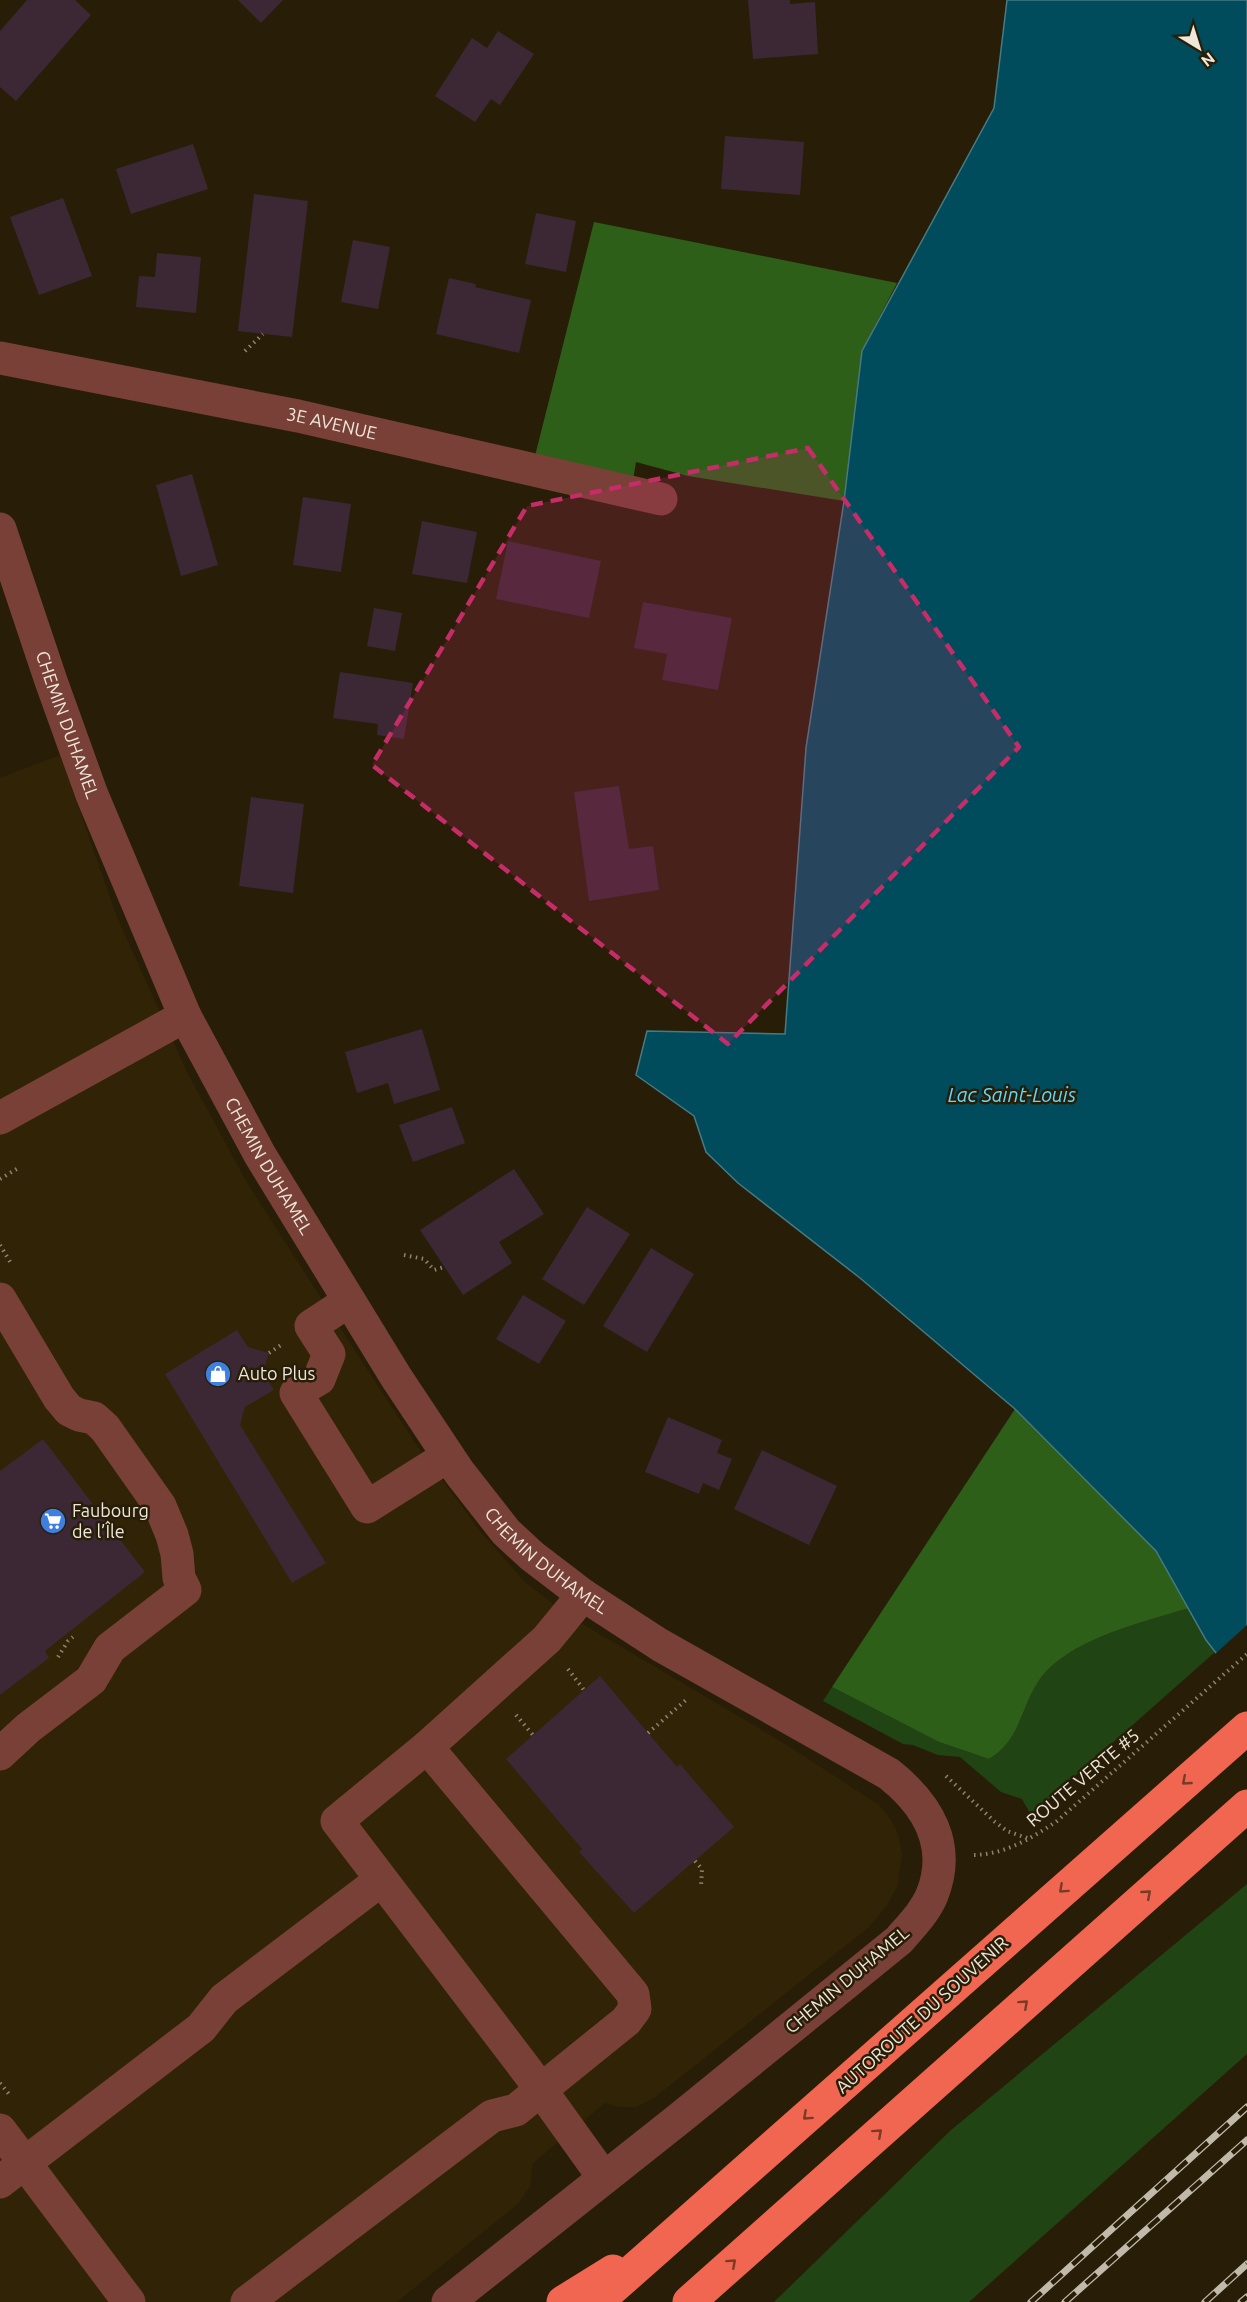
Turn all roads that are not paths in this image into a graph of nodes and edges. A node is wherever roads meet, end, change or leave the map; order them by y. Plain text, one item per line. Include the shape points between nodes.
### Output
1 (0, 358) edge
2 (661, 500) dead end
3 (0, 528) edge
4 (185, 1016) junction
5 (0, 1118) edge
6 (0, 1299) edge
7 (350, 1301) junction
8 (448, 1456) junction
9 (583, 1595) junction
10 (1239, 1735) edge
11 (427, 1747) junction
12 (0, 1754) edge
13 (1247, 1806) edge
14 (381, 1880) junction
15 (541, 2089) junction
16 (0, 2130) edge
17 (12, 2173) edge
18 (604, 2178) junction
19 (680, 2228) junction
20 (129, 2302) edge
21 (247, 2302) edge
22 (448, 2302) edge
23 (563, 2302) edge
24 (597, 2302) edge
25 (689, 2302) edge

1 - 2 street, 3E AVENUE via 298,416
3 - 4 street, CHEMIN DUHAMEL via 92,795
4 - 5 street
4 - 7 street, CHEMIN DUHAMEL via 260,1155
6 - 12 street via 59,1398 69,1410 94,1418 105,1428 160,1506 172,1535 179,1578 185,1590 110,1648 91,1680
7 - 8 street, CHEMIN DUHAMEL
7 - 8 street via 311,1326 329,1354 319,1379 296,1393 367,1508
8 - 9 street, CHEMIN DUHAMEL via 506,1532
9 - 11 street via 547,1639
9 - 18 street, CHEMIN DUHAMEL via 713,1676 889,1774 924,1808 939,1854 932,1896 899,1940
10 -> 19 highway, AUTOROUTE DU SOUVENIR
11 - 14 street via 336,1821
11 - 15 street via 633,1994 635,2009 626,2021
25 -> 13 highway
14 - 15 street
14 - 17 street via 224,1999 201,2028
15 - 18 street
15 - 21 street via 516,2110 492,2116
16 - 17 street
17 - 20 street
18 - 22 street, CHEMIN DUHAMEL
19 - 23 highway
19 - 24 highway, AUTOROUTE DU SOUVENIR

